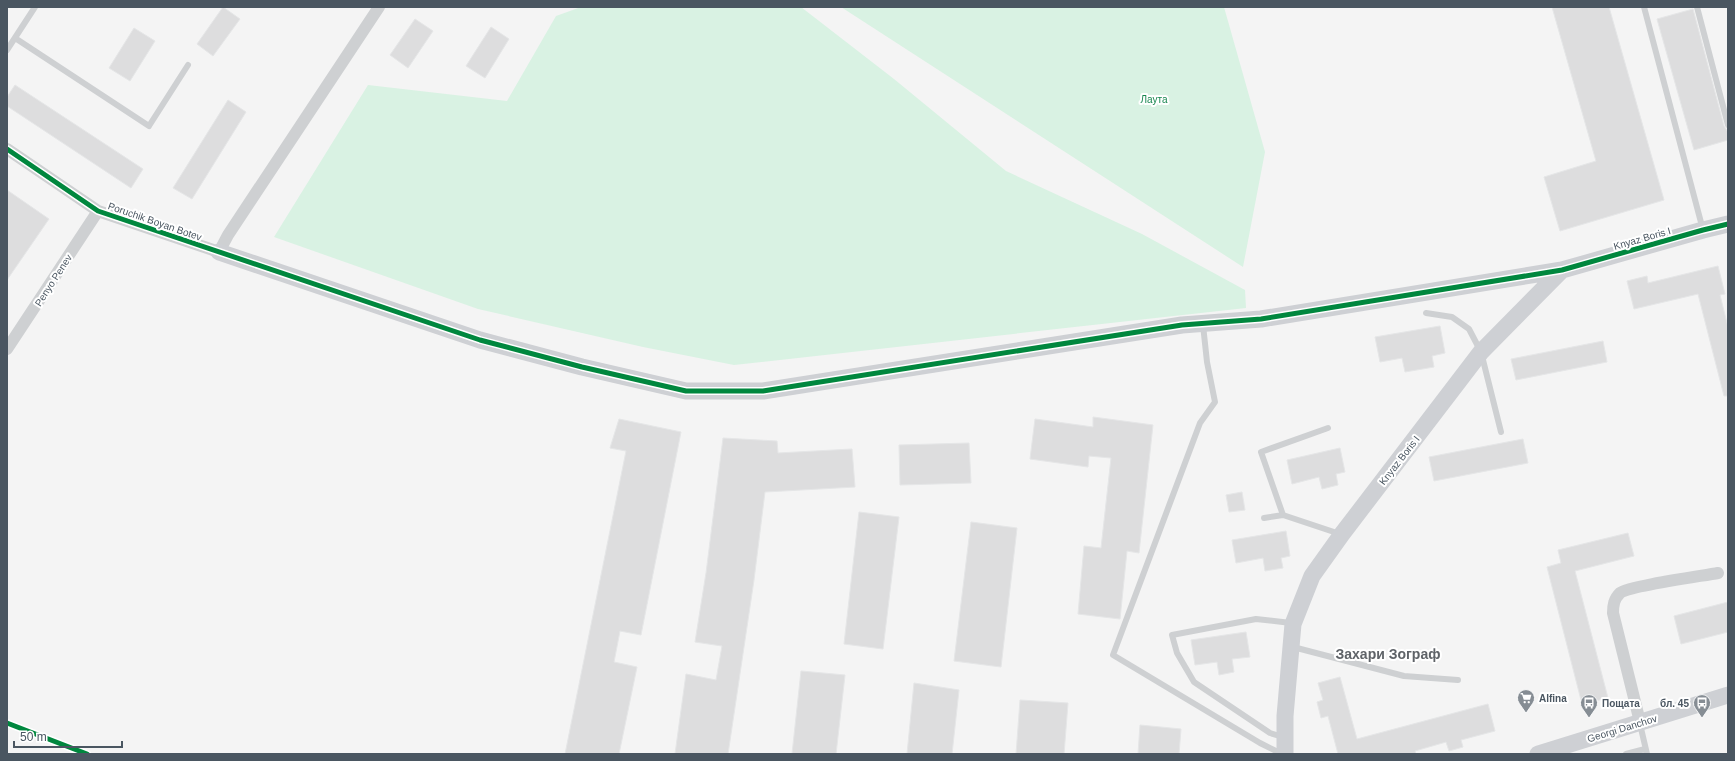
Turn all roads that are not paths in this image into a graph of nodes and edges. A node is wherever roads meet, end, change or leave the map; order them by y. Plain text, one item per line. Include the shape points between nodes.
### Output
1 (35, 7) edge
2 (379, 7) edge
3 (1644, 7) edge
4 (1697, 7) edge
5 (15, 38) junction
6 (7, 50) edge
7 (188, 64) dead end
8 (1728, 125) edge
9 (7, 149) edge
10 (98, 211) junction
11 (1728, 224) edge
12 (1703, 230) junction
13 (219, 252) junction
14 (1562, 270) junction
15 (1426, 313) dead end
16 (1203, 324) junction
17 (7, 349) edge
18 (1481, 352) junction
19 (1328, 428) dead end
20 (1500, 432) dead end
21 (1283, 515) junction
22 (1264, 518) dead end
23 (1342, 534) junction
24 (1718, 573) dead end
25 (1293, 624) junction
26 (1292, 646) junction
27 (1458, 680) dead end
28 (1728, 695) edge
29 (1640, 722) junction
30 (1284, 748) edge
31 (1646, 751) edge
32 (1538, 754) edge
33 (1626, 754) edge

1 - 5 lane
2 - 13 street
3 - 12 lane
4 - 8 lane
5 - 6 lane
5 - 7 lane via 149,126
9 - 10 street, Poruchik Boyan Botev
10 - 13 street, Poruchik Boyan Botev
10 - 17 street, Penyo Penev
11 - 12 street, Knyaz Boris I
12 - 14 street, Knyaz Boris I
13 - 16 street via 480,340 686,391 763,391
14 - 16 street via 1261,319
14 - 18 street, Knyaz Boris I
15 - 18 lane via 1452,317 1468,329
16 - 30 lane via 1215,402 1200,423 1113,655 1260,744
18 - 20 lane
18 - 23 street, Knyaz Boris I
19 - 21 lane via 1261,452
21 - 22 lane
21 - 23 lane
23 - 25 street, Knyaz Boris I via 1312,576
24 - 29 street via 1621,592 1614,602 1613,613
25 - 26 street, Knyaz Boris I
25 - 30 lane via 1256,619 1172,635 1177,653 1194,682 1270,732
26 - 27 lane via 1397,675
26 - 30 street, Knyaz Boris I via 1284,716
28 - 29 street, Georgi Danchov
29 - 31 lane
29 - 32 street, Georgi Danchov
31 - 33 lane

